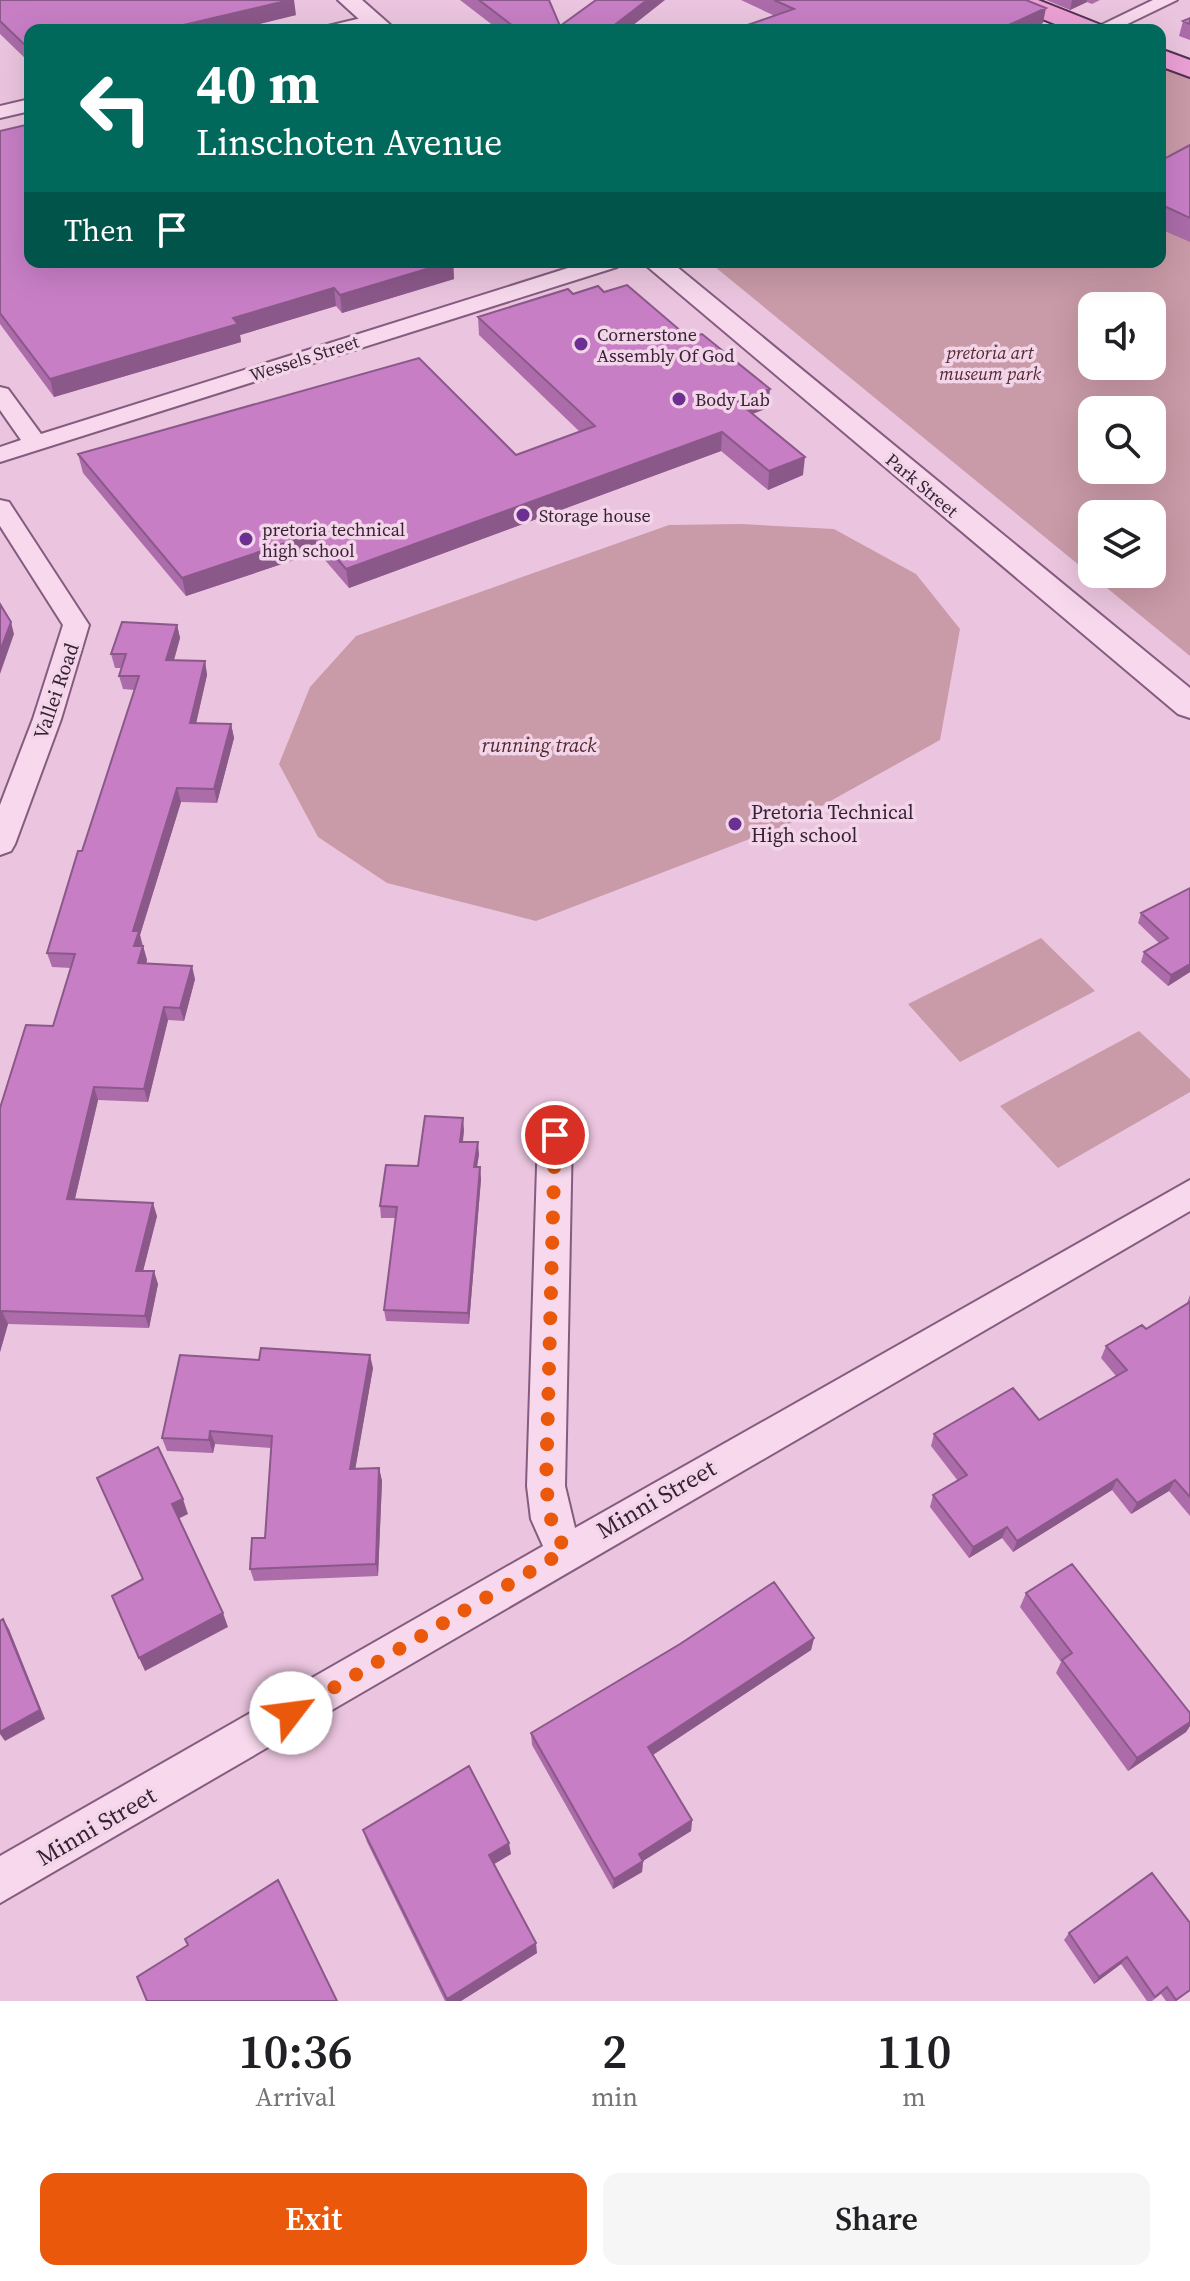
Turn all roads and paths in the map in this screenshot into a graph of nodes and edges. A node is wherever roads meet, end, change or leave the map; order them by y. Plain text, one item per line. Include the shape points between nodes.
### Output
1 (333, 0) edge
2 (349, 0) edge
3 (1016, 0) edge
4 (1168, 0) edge
5 (369, 24) edge
6 (370, 24) edge
7 (1077, 24) edge
8 (1114, 24) edge
9 (1166, 59) edge
10 (1190, 69) edge
11 (24, 106) edge
12 (0, 112) edge
13 (590, 268) edge
14 (662, 268) edge
15 (685, 268) edge
16 (0, 394) edge
17 (36, 444) junction
18 (0, 455) edge
19 (0, 507) edge
20 (1190, 686) edge
21 (1190, 706) edge
22 (0, 844) edge
23 (555, 1135) dead end
24 (1190, 1194) edge
25 (565, 1551) junction
26 (0, 1881) edge

1 - 5 street
2 - 6 street
3 - 7 main road
4 - 8 street
9 - 10 main road
11 - 12 street
13 - 17 street, Wessels Street
14 - 21 street, Park Street
15 - 20 street, Park Street
16 - 17 street
17 - 18 street, Wessels Street
19 - 22 street, Vallei Road via 76,625
23 - 25 street via 546,1486 551,1519
24 - 25 street, Minni Street
25 - 26 street, Minni Street

